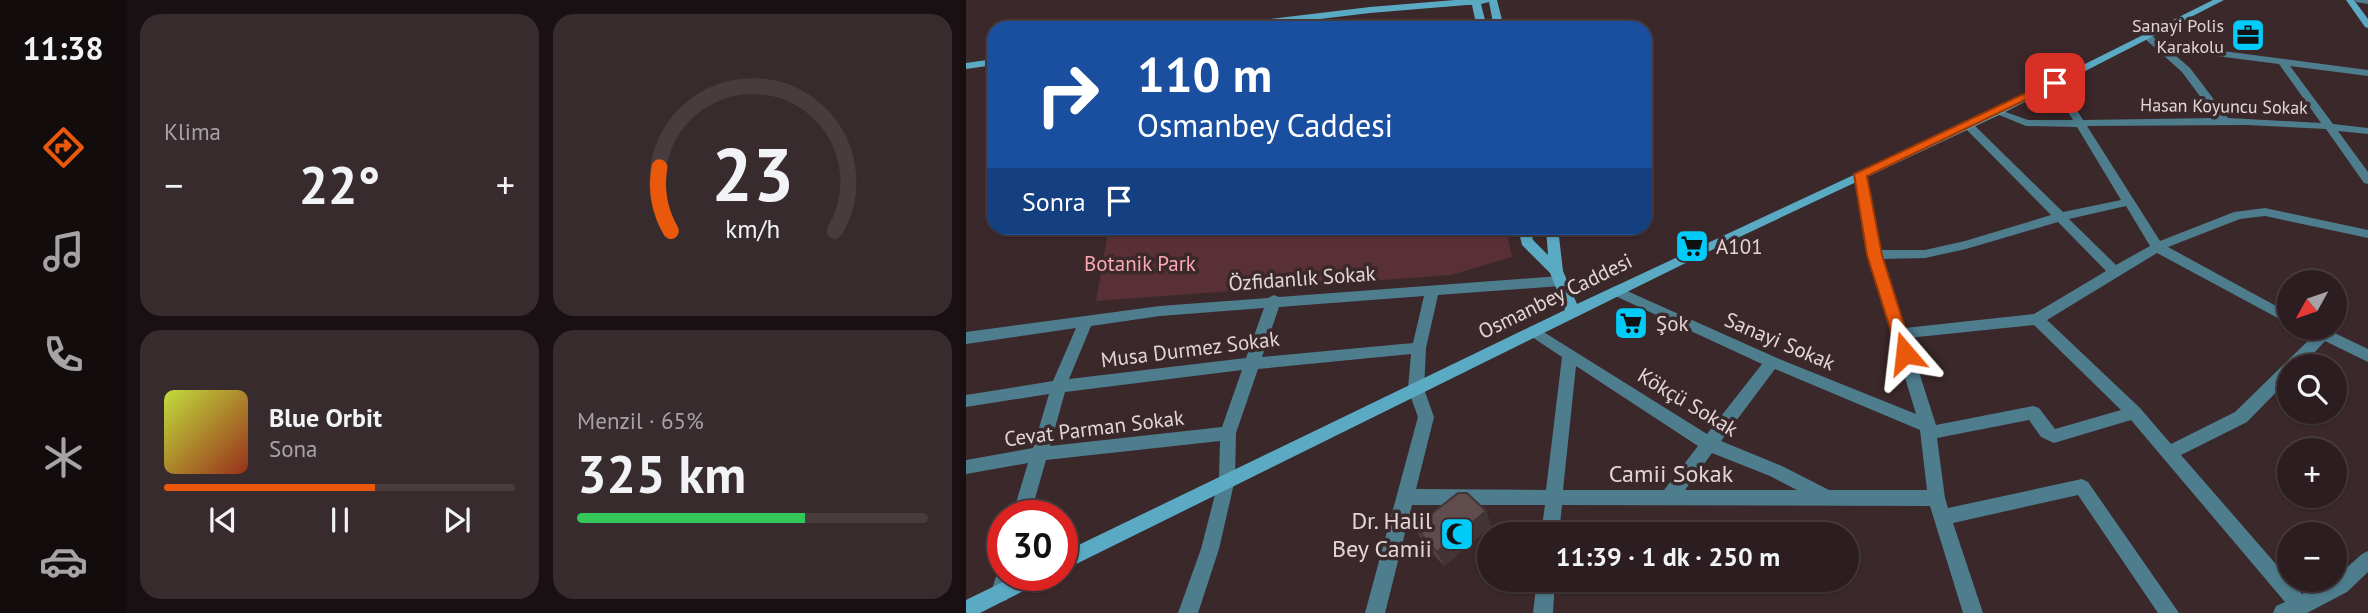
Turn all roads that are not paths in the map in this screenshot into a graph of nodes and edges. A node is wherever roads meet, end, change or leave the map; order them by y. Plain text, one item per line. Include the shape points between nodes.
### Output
1 (1422, 0) edge
2 (1490, 0) edge
3 (2220, 0) edge
4 (2350, 0) edge
5 (2358, 0) edge
6 (1461, 1) edge
7 (2368, 1) edge
8 (1476, 3) junction
9 (1370, 10) junction
10 (1279, 21) edge
11 (1480, 21) edge
12 (1497, 21) edge
13 (2368, 25) edge
14 (2148, 37) junction
15 (2160, 46) junction
16 (987, 63) edge
17 (2283, 63) junction
18 (966, 66) edge
19 (2368, 73) edge
20 (2055, 83) junction
21 (1997, 112) junction
22 (2225, 122) junction
23 (2079, 123) junction
24 (1968, 125) junction
25 (2330, 126) junction
26 (2368, 131) edge
27 (1860, 174) junction
28 (2368, 180) edge
29 (2128, 202) junction
30 (2060, 217) junction
31 (2368, 234) edge
32 (1526, 235) edge
33 (1553, 235) edge
34 (2157, 247) junction
35 (1875, 255) junction
36 (2116, 273) junction
37 (1558, 276) junction
38 (1432, 289) junction
39 (1616, 291) junction
40 (1274, 300) junction
41 (1573, 312) junction
42 (2277, 312) edge
43 (2037, 319) junction
44 (1086, 321) junction
45 (1534, 331) junction
46 (1899, 334) junction
47 (966, 338) edge
48 (2317, 340) edge
49 (2335, 340) edge
50 (1419, 348) junction
51 (1570, 354) junction
52 (2304, 354) edge
53 (2368, 356) edge
54 (1251, 362) junction
55 (1772, 362) junction
56 (2277, 381) edge
57 (1059, 386) junction
58 (1416, 389) junction
59 (966, 401) edge
60 (2134, 413) junction
61 (1928, 430) junction
62 (1228, 433) junction
63 (1709, 444) junction
64 (2169, 453) junction
65 (1037, 454) junction
66 (966, 467) edge
67 (1227, 479) junction
68 (1406, 496) junction
69 (1554, 497) junction
70 (1827, 497) junction
71 (1669, 498) junction
72 (1936, 498) junction
73 (1025, 500) edge
74 (1941, 519) junction
75 (1551, 522) edge
76 (1078, 554) edge
77 (2368, 560) edge
78 (993, 591) edge
79 (1545, 592) edge
80 (2292, 609) edge
81 (966, 610) edge
82 (1188, 613) edge
83 (1375, 613) edge
84 (1543, 613) edge
85 (1973, 613) edge
86 (2169, 613) edge

1 - 9 street
2 - 8 street
2 - 12 street
3 - 14 street, Osmanbey Caddesi
4 - 13 street
5 - 7 street
6 - 8 street
6 - 9 street
8 - 11 street
9 - 10 street
14 - 15 street
14 - 20 street, Osmanbey Caddesi
15 - 17 street
15 - 22 street via 2186,70
16 - 18 street
17 - 19 street
17 - 25 street
20 - 21 street, Osmanbey Caddesi
20 - 23 street
21 - 23 street, Hasan Koyuncu Sokak via 2026,123
21 - 24 street, Osmanbey Caddesi
22 - 23 street, Hasan Koyuncu Sokak
22 - 25 street, Hasan Koyuncu Sokak
23 - 29 street
24 - 27 street, Osmanbey Caddesi
24 - 30 street
25 - 26 street, Hasan Koyuncu Sokak
25 - 28 street
27 - 35 street
27 - 39 street, Osmanbey Caddesi
29 - 30 street
29 - 34 street
30 - 35 street via 1925,254
30 - 36 street
31 - 34 street via 2265,212 2238,215
32 - 37 street
33 - 37 street
34 - 36 street
34 - 42 street
35 - 46 street
36 - 43 street
37 - 38 street, Özfidanlık Sokak
37 - 41 street
38 - 40 street, Özfidanlık Sokak
38 - 50 street
39 - 41 street, Osmanbey Caddesi
39 - 55 street, Sanayi Sokak
40 - 44 street, Özfidanlık Sokak
40 - 54 street
41 - 45 street, Osmanbey Caddesi
43 - 46 street
43 - 60 street
44 - 47 street, Özfidanlık Sokak
44 - 57 street
45 - 51 street, Kökçü Sokak
45 - 58 street, Osmanbey Caddesi
46 - 61 street
48 - 52 street
49 - 53 street
50 - 54 street, Musa Durmez Sokak
50 - 58 street
51 - 63 street, Kökçü Sokak
51 - 69 street
54 - 57 street, Musa Durmez Sokak
54 - 62 street
55 - 61 street, Sanayi Sokak
55 - 63 street
56 - 64 street via 2241,417
57 - 59 street, Musa Durmez Sokak
57 - 65 street
58 - 67 street, Osmanbey Caddesi
58 - 68 street via 1426,417
60 - 61 street via 2054,436 2034,414
60 - 64 street
61 - 72 street
62 - 65 street, Cevat Parman Sokak
62 - 67 street
63 - 70 street, Kökçü Sokak
63 - 71 street
64 - 80 street
65 - 66 street, Cevat Parman Sokak
65 - 73 street
67 - 76 street, Osmanbey Caddesi
67 - 82 street
68 - 69 street, Camii Sokak
68 - 83 street
69 - 71 street, Camii Sokak
69 - 75 street
70 - 71 street, Camii Sokak
70 - 72 street, Camii Sokak
72 - 74 street
74 - 85 street
74 - 86 street via 2082,487
77 - 80 street via 2340,586
78 - 81 street
79 - 84 street

